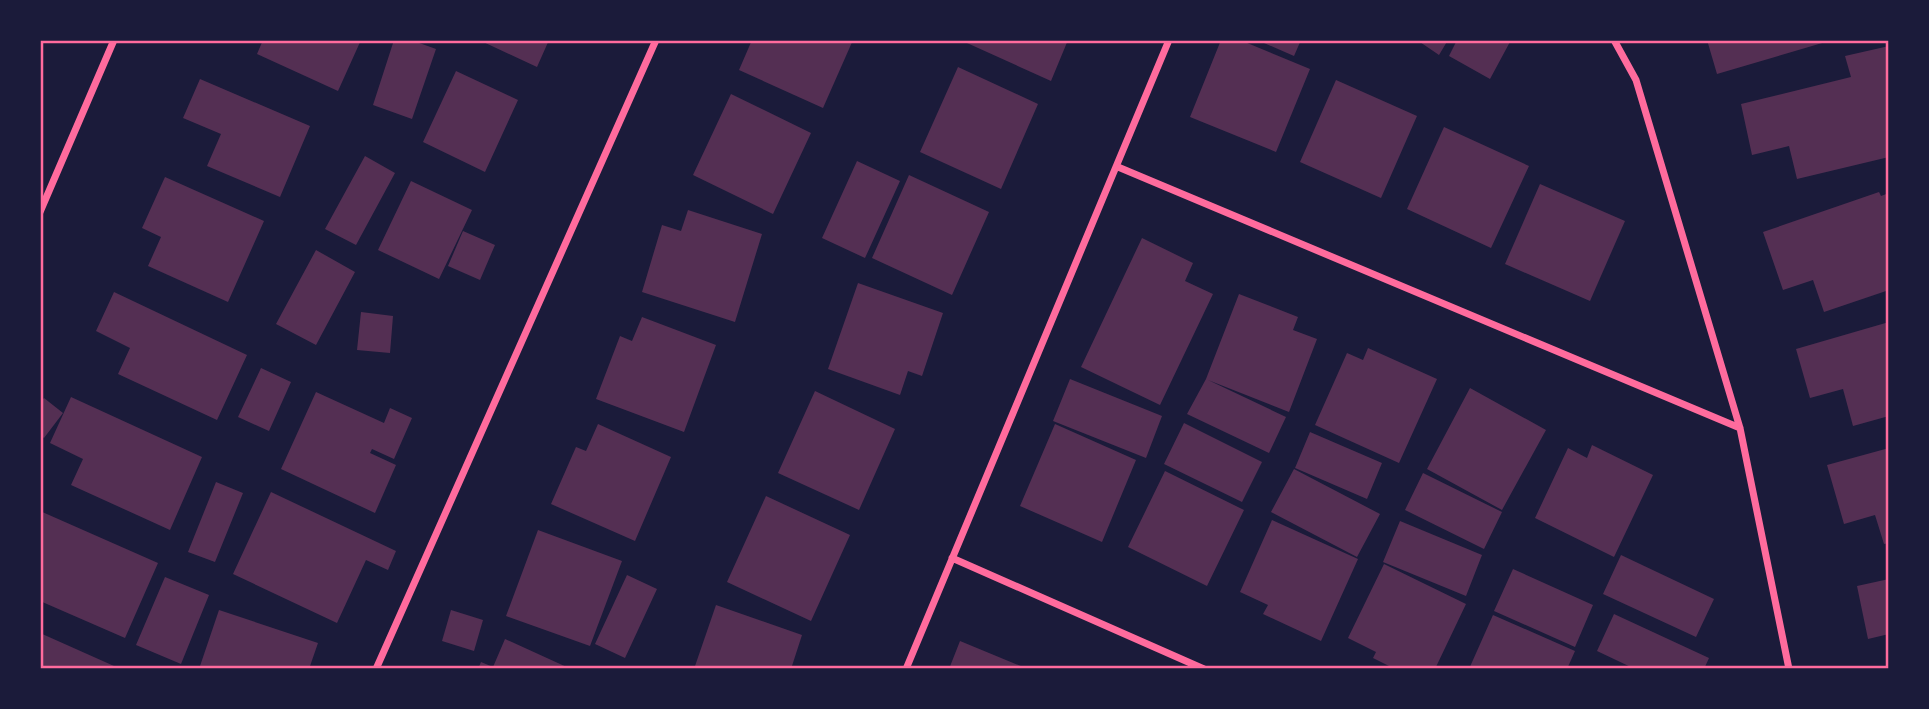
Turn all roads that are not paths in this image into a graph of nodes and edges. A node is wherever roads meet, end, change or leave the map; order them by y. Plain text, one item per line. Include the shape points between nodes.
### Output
1 (114, 40) edge
2 (656, 40) edge
3 (1169, 40) edge
4 (1615, 40) edge
5 (1118, 167) junction
6 (40, 212) edge
7 (1740, 428) junction
8 (952, 558) junction
9 (376, 669) edge
10 (906, 669) edge
11 (1204, 669) edge
12 (1789, 669) edge

1 - 6 street
2 - 9 street
3 - 5 street
4 - 7 street via 1636,80
5 - 7 street
5 - 8 street
7 - 12 street
8 - 10 street
8 - 11 street

